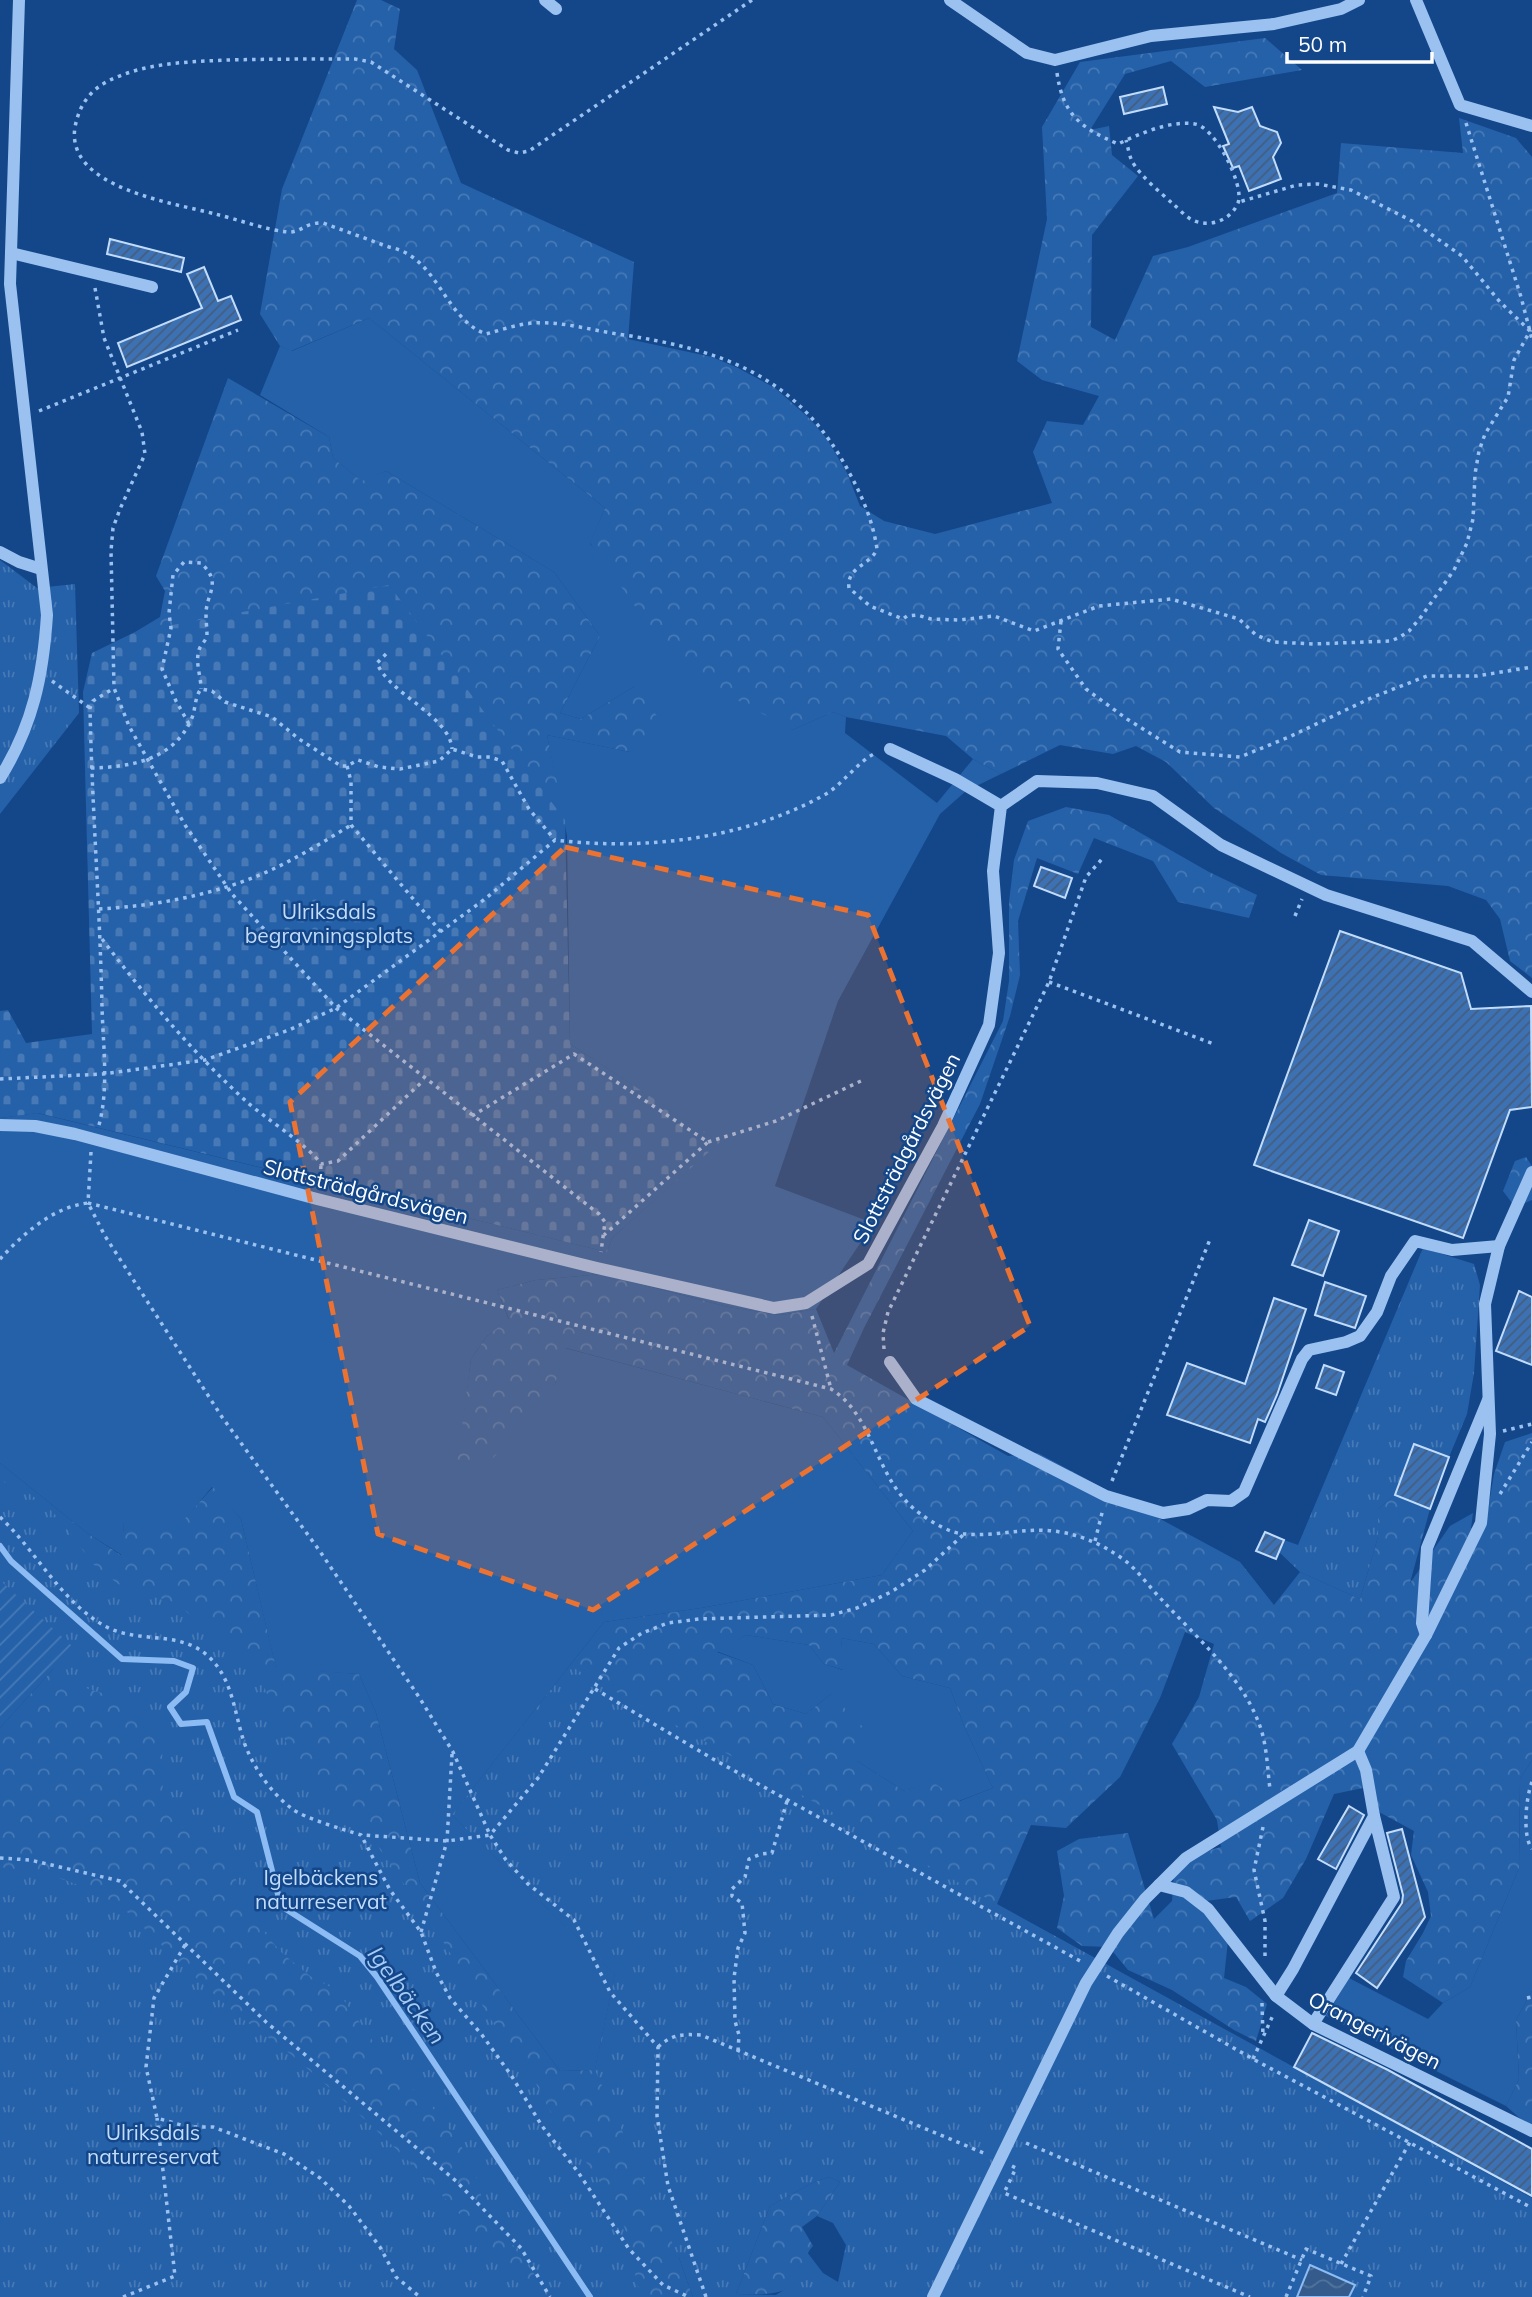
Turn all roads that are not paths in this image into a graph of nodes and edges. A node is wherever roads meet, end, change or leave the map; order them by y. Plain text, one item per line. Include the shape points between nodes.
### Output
1 (19, 0) edge
2 (545, 0) edge
3 (950, 0) edge
4 (1359, 0) edge
5 (1416, 0) edge
6 (556, 9) dead end
7 (1532, 126) edge
8 (11, 253) junction
9 (152, 287) dead end
10 (0, 552) edge
11 (41, 569) junction
12 (890, 749) road end
13 (0, 778) edge
14 (1000, 806) junction
15 (1532, 992) edge
16 (0, 1125) edge
17 (1532, 1172) edge
18 (1499, 1246) junction
19 (890, 1362) road end
20 (1489, 1398) junction
21 (1426, 1635) junction
22 (1358, 1751) junction
23 (1374, 1816) junction
24 (1159, 1885) junction
25 (1278, 1998) junction
26 (1313, 2024) junction
27 (1532, 2131) edge
28 (933, 2297) edge

1 - 8 street
2 - 6 street
3 - 4 street via 1027,53 1055,60 1151,36 1274,24 1341,9
5 - 7 street via 1460,105
8 - 9 street
8 - 11 street via 10,284
10 - 11 street
11 - 13 street via 47,615 42,674 26,731
12 - 14 street
14 - 15 street via 1037,781 1097,783 1153,796 1221,845 1326,895 1472,941
14 - 16 street, Slottsträdgårdsvägen via 993,871 999,953 989,1026 943,1126 868,1264 806,1303 774,1308 317,1199 95,1140 35,1126
17 - 18 street
18 - 19 street via 1452,1250 1415,1241 1360,1336 1309,1350 1302,1359 1244,1492 1231,1501 1207,1500 1163,1513 1106,1496 916,1399
18 - 20 street via 1485,1304
20 - 21 street via 1427,1548 1422,1623
20 - 21 street via 1482,1523
21 - 22 street
22 - 23 street
22 - 24 street via 1186,1858
23 - 25 street
23 - 26 street via 1394,1897
24 - 25 street, Orangerivägen via 1186,1892 1208,1909
24 - 28 street via 1132,1913 1094,1969
25 - 26 street, Orangerivägen
26 - 27 street, Orangerivägen

